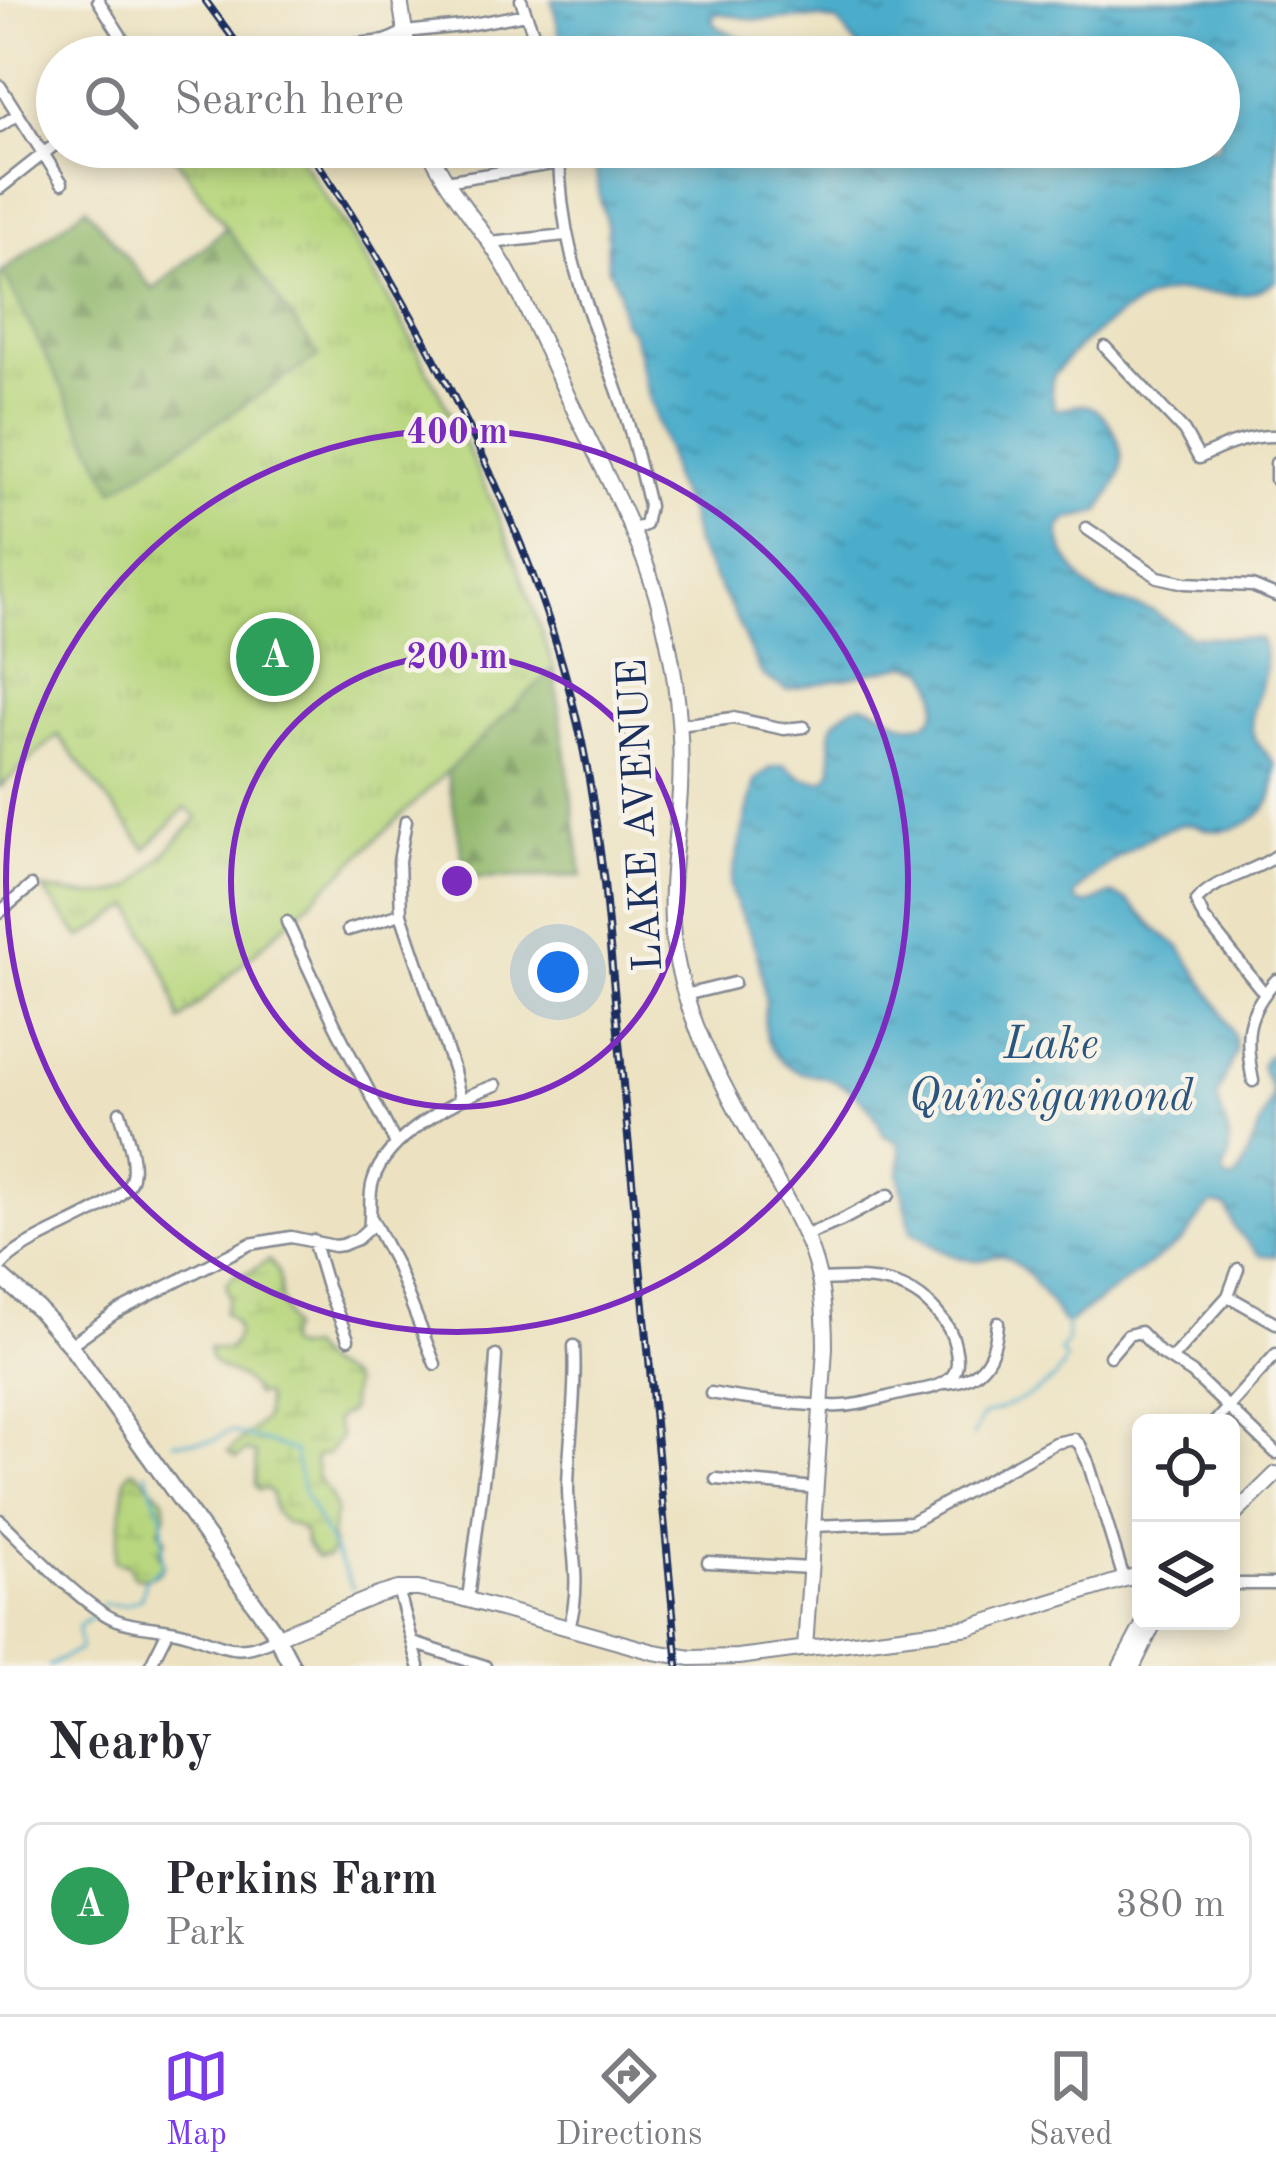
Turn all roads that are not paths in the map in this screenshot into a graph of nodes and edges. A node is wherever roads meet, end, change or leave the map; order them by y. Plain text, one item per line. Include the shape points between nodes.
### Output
1 (98, 0) edge
2 (400, 0) edge
3 (521, 0) edge
4 (526, 14) junction
5 (405, 32) junction
6 (121, 36) edge
7 (396, 36) edge
8 (406, 36) edge
9 (534, 36) edge
10 (0, 86) edge
11 (17, 115) junction
12 (0, 126) edge
13 (36, 144) edge
14 (36, 159) edge
15 (52, 168) edge
16 (438, 168) edge
17 (527, 168) edge
18 (559, 168) edge
19 (445, 181) junction
20 (62, 183) dead end
21 (0, 188) edge
22 (565, 235) junction
23 (490, 243) junction
24 (1105, 347) dead end
25 (1276, 436) edge
26 (1276, 463) edge
27 (1276, 479) edge
28 (1086, 528) dead end
29 (632, 530) junction
30 (1276, 596) edge
31 (679, 725) junction
32 (804, 727) dead end
33 (406, 821) dead end
34 (1276, 856) edge
35 (31, 886) dead end
36 (0, 912) edge
37 (400, 914) junction
38 (287, 922) dead end
39 (348, 930) dead end
40 (1276, 980) edge
41 (734, 983) dead end
42 (1264, 993) junction
43 (685, 995) junction
44 (1253, 1081) dead end
45 (496, 1085) dead end
46 (460, 1098) junction
47 (120, 1112) dead end
48 (396, 1144) junction
49 (889, 1195) dead end
50 (370, 1216) junction
51 (804, 1235) junction
52 (313, 1240) junction
53 (1238, 1269) dead end
54 (0, 1272) edge
55 (820, 1280) junction
56 (1228, 1295) junction
57 (998, 1323) dead end
58 (1276, 1323) edge
59 (348, 1339) dead end
60 (70, 1345) junction
61 (574, 1346) dead end
62 (1276, 1354) edge
63 (496, 1356) dead end
64 (1110, 1356) dead end
65 (1172, 1358) junction
66 (435, 1364) dead end
67 (938, 1385) junction
68 (711, 1393) dead end
69 (822, 1404) junction
70 (1228, 1407) junction
71 (1222, 1414) edge
72 (1276, 1453) edge
73 (1276, 1474) edge
74 (716, 1479) dead end
75 (816, 1487) junction
76 (1240, 1508) edge
77 (0, 1520) edge
78 (813, 1526) junction
79 (708, 1562) dead end
80 (810, 1568) junction
81 (1132, 1577) edge
82 (1124, 1579) junction
83 (1273, 1581) edge
84 (1132, 1582) edge
85 (1240, 1583) edge
86 (398, 1589) junction
87 (468, 1600) junction
88 (569, 1627) junction
89 (168, 1630) junction
90 (1140, 1630) edge
91 (1151, 1630) edge
92 (278, 1636) junction
93 (413, 1643) junction
94 (806, 1649) junction
95 (150, 1666) edge
96 (292, 1666) edge
97 (419, 1666) edge
98 (485, 1666) edge
99 (1120, 1666) edge
100 (1133, 1666) edge

1 - 6 street
2 - 5 main road
3 - 4 street
4 - 5 street
4 - 9 street
5 - 7 street
5 - 8 main road
10 - 11 street
11 - 12 street
11 - 13 street
14 - 21 street
15 - 20 street
16 - 19 main road, LAKE AVENUE
17 - 19 street
18 - 22 street
19 - 23 main road, LAKE AVENUE
22 - 23 street
22 - 29 street via 648,500 647,522
23 - 29 main road, LAKE AVENUE
24 - 25 street via 1184,431 1199,458
26 - 27 street
28 - 30 street via 1158,577 1252,586
29 - 31 main road, LAKE AVENUE via 661,613
31 - 32 street via 733,718
31 - 43 main road, LAKE AVENUE via 671,902
33 - 37 street
34 - 42 street via 1196,901
35 - 36 street
37 - 39 street
37 - 46 street
38 - 48 street
40 - 42 street
41 - 43 street
42 - 44 street via 1248,1025
43 - 51 main road, LAKE AVENUE
45 - 46 street
46 - 48 street
47 - 54 street via 132,1167 125,1191 26,1244
48 - 50 street via 373,1178
49 - 51 street
50 - 52 street via 350,1243
50 - 66 street
51 - 55 main road, LAKE AVENUE
52 - 59 street
52 - 60 street via 250,1244
53 - 56 street
54 - 60 highway
55 - 67 street via 893,1281 924,1299 949,1329 956,1353 956,1372
55 - 69 main road, LAKE AVENUE
56 - 58 street
56 - 65 street
57 - 67 street via 995,1349 976,1373
60 - 92 highway
61 - 88 street via 568,1490 576,1589
62 - 70 street
63 - 87 street
64 - 65 street via 1136,1331
65 - 70 street
67 - 69 street
68 - 69 street
69 - 75 main road, LAKE AVENUE
70 - 71 street
70 - 72 street
73 - 76 main road
74 - 75 street
75 - 78 main road, LAKE AVENUE
77 - 89 street via 108,1616
78 - 80 main road, LAKE AVENUE
78 - 82 street via 910,1522 1074,1439
79 - 80 street
80 - 94 main road, LAKE AVENUE
81 - 82 main road
82 - 84 main road
82 - 94 main road via 970,1627
83 - 85 street
86 - 87 main road
86 - 92 main road
86 - 93 street
87 - 88 main road
88 - 94 main road via 691,1658
89 - 92 street via 240,1655
89 - 95 street
90 - 99 main road
91 - 100 main road
92 - 96 highway
93 - 97 street
93 - 98 street

